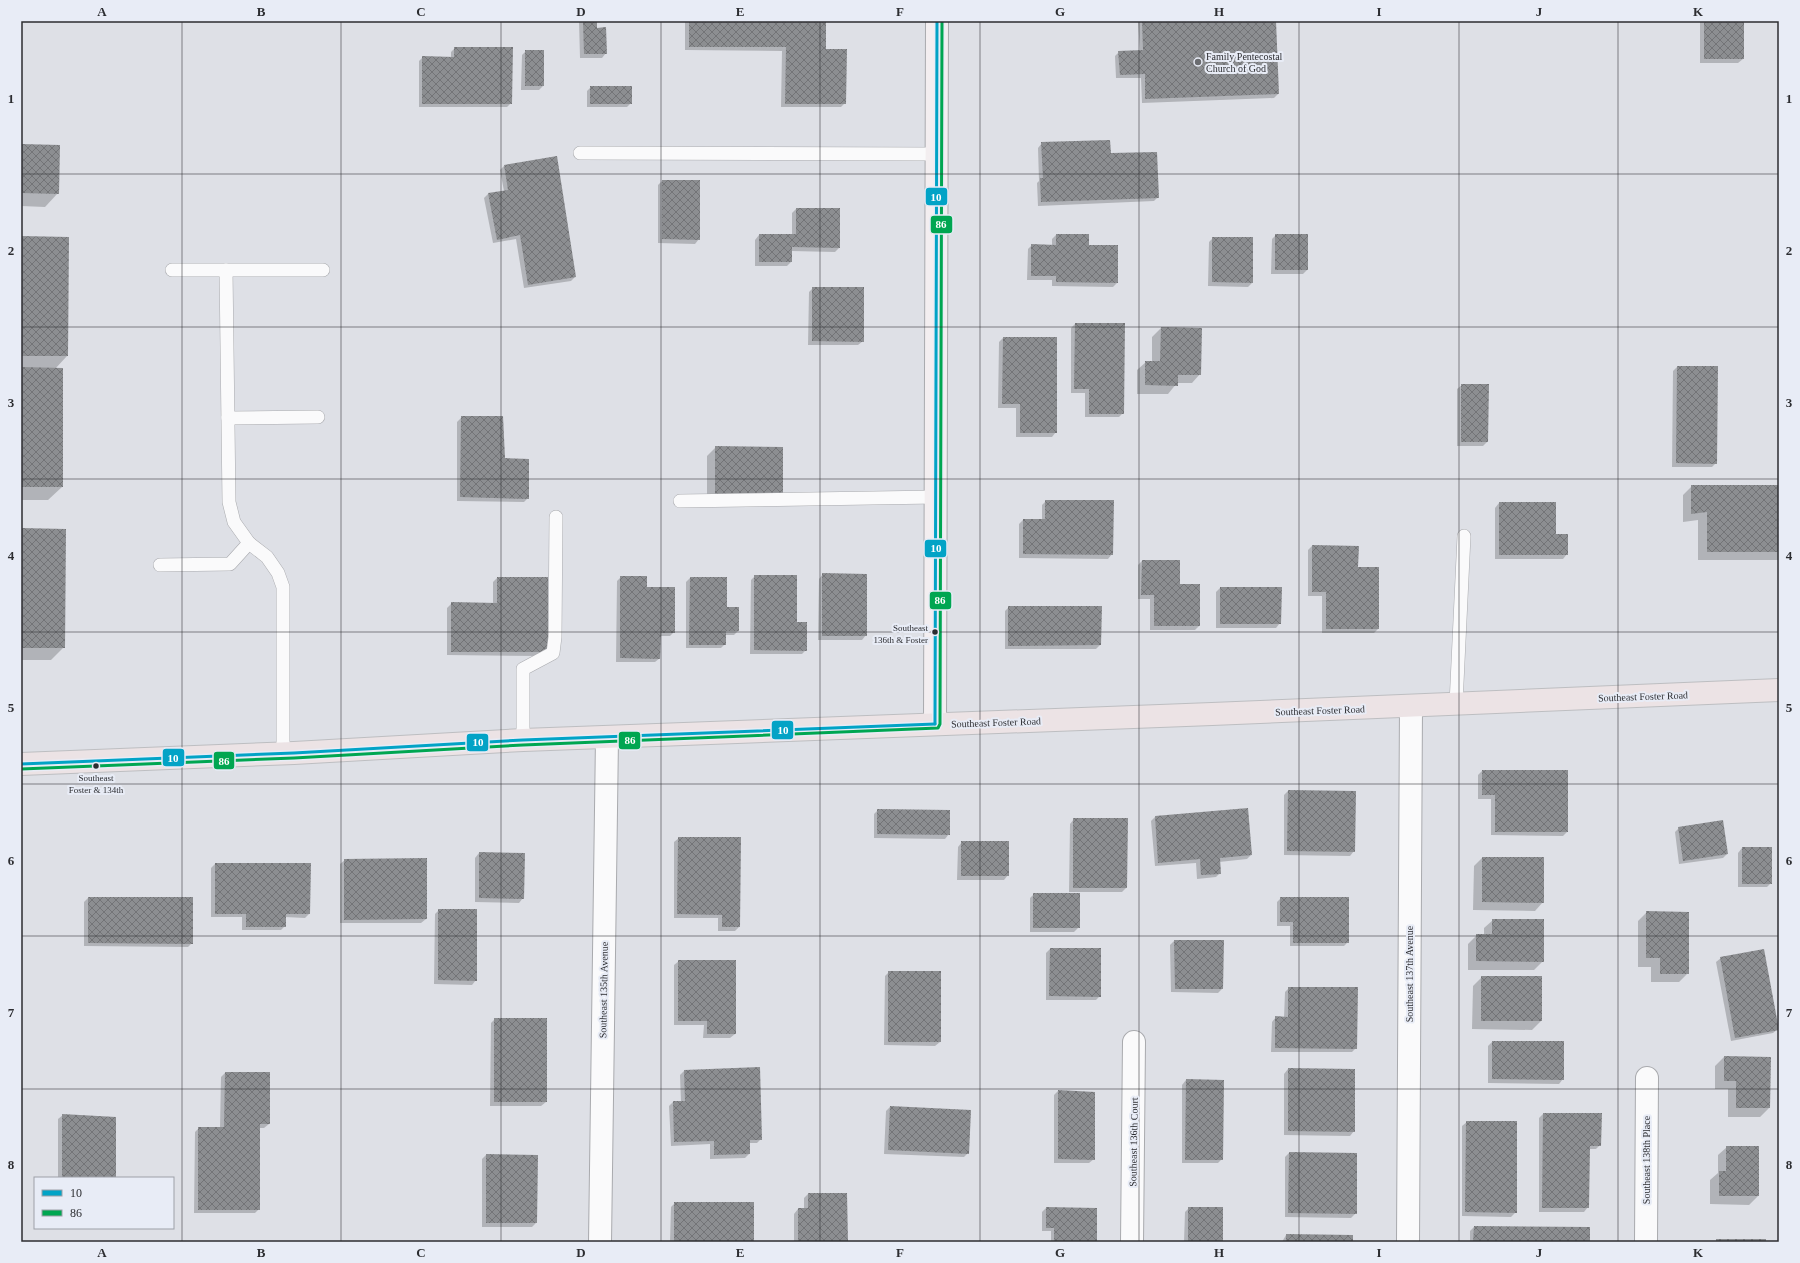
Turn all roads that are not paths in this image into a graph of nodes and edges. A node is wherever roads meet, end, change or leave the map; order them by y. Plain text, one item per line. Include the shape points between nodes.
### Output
1 (937, 21) edge
2 (580, 153) dead end
3 (935, 154) junction
4 (172, 270) dead end
5 (226, 270) junction
6 (323, 270) dead end
7 (318, 417) dead end
8 (228, 418) junction
9 (936, 497) junction
10 (680, 501) dead end
11 (556, 517) dead end
12 (1464, 536) dead end
13 (249, 543) junction
14 (160, 565) dead end
15 (1779, 690) edge
16 (1456, 704) junction
17 (1411, 706) junction
18 (935, 724) junction
19 (607, 738) junction
20 (523, 740) junction
21 (283, 753) junction
22 (21, 764) edge
23 (1134, 1042) dead end
24 (1647, 1078) dead end
25 (600, 1242) edge
26 (1132, 1242) edge
27 (1408, 1242) edge
28 (1646, 1242) edge

1 - 3 street
2 - 3 lane
3 - 9 street
4 - 5 lane
5 - 6 lane
5 - 8 lane
7 - 8 lane
8 - 13 lane via 229,502 234,522
9 - 10 lane
9 - 18 street
11 - 20 lane via 553,653 523,669
12 - 16 lane
13 - 14 lane via 230,564
13 - 21 lane via 267,557 278,573 283,587
15 - 16 main road, Southeast Foster Road
16 - 17 main road, Southeast Foster Road
17 - 18 main road, Southeast Foster Road
17 - 27 street, Southeast 137th Avenue
18 - 19 main road, Southeast Foster Road
19 - 20 main road, Southeast Foster Road
19 - 25 street, Southeast 135th Avenue
20 - 21 main road, Southeast Foster Road
21 - 22 main road, Southeast Foster Road
23 - 26 street, Southeast 136th Court
24 - 28 street, Southeast 138th Place

